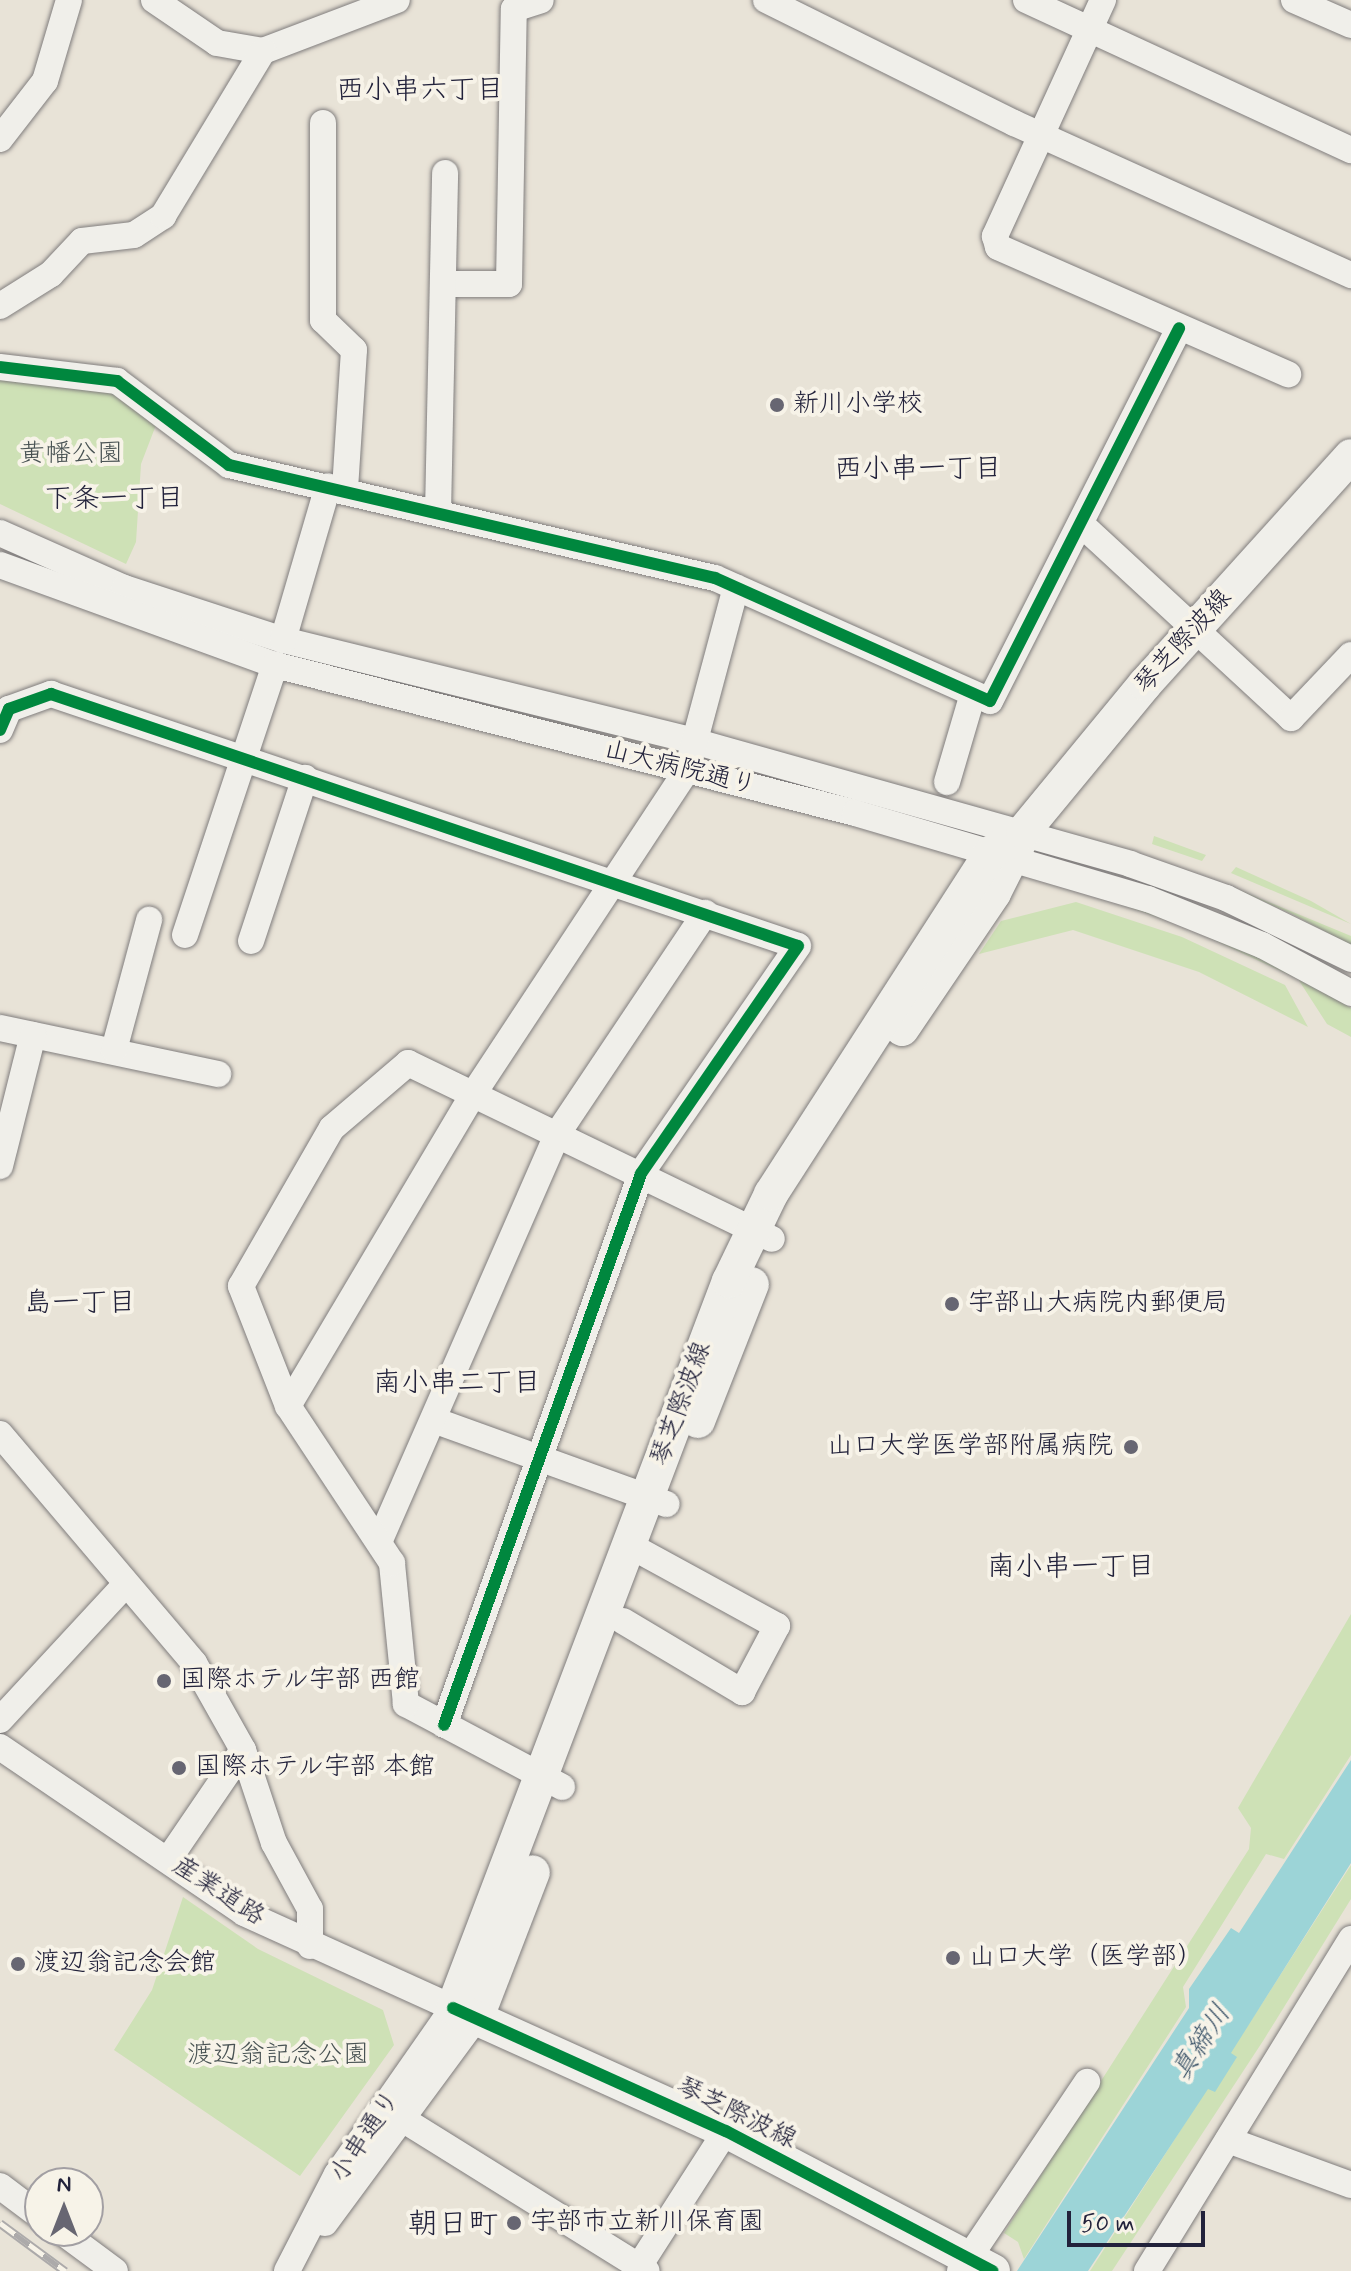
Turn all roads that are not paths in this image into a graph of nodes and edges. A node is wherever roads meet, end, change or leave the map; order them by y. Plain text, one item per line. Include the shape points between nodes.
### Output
1 (69, 0) edge
2 (154, 0) edge
3 (397, 0) edge
4 (541, 0) edge
5 (766, 0) edge
6 (1026, 0) edge
7 (1103, 0) edge
8 (1294, 0) edge
9 (1351, 25) edge
10 (1087, 32) junction
11 (263, 51) junction
12 (323, 123) dead end
13 (1040, 135) junction
14 (0, 139) edge
15 (1351, 150) edge
16 (445, 173) dead end
17 (1351, 275) edge
18 (443, 284) junction
19 (0, 306) edge
20 (1179, 328) junction
21 (0, 367) edge
22 (1288, 374) dead end
23 (1351, 456) edge
24 (337, 488) junction
25 (438, 513) junction
26 (1081, 524) junction
27 (0, 533) edge
28 (0, 565) edge
29 (736, 587) junction
30 (1195, 628) junction
31 (279, 653) junction
32 (1351, 655) edge
33 (972, 697) junction
34 (0, 730) edge
35 (697, 742) junction
36 (244, 758) junction
37 (687, 770) junction
38 (305, 778) junction
39 (947, 782) dead end
40 (1010, 848) junction
41 (613, 882) junction
42 (705, 913) junction
43 (149, 920) dead end
44 (185, 935) dead end
45 (251, 941) dead end
46 (1351, 959) edge
47 (1351, 993) edge
48 (0, 1028) edge
49 (33, 1035) junction
50 (114, 1050) junction
51 (218, 1074) dead end
52 (474, 1093) junction
53 (558, 1133) junction
54 (0, 1166) edge
55 (641, 1174) junction
56 (762, 1234) junction
57 (288, 1406) junction
58 (436, 1421) junction
59 (0, 1434) edge
60 (539, 1458) junction
61 (657, 1501) junction
62 (380, 1540) junction
63 (639, 1550) junction
64 (126, 1584) junction
65 (623, 1621) junction
66 (0, 1720) edge
67 (444, 1725) junction
68 (0, 1747) edge
69 (243, 1750) junction
70 (553, 1783) junction
71 (168, 1860) junction
72 (1351, 1939) edge
73 (310, 1946) junction
74 (465, 2012) junction
75 (1087, 2082) dead end
76 (394, 2114) junction
77 (726, 2131) junction
78 (1228, 2140) junction
79 (1351, 2185) edge
80 (0, 2186) edge
81 (24, 2204) edge
82 (83, 2247) edge
83 (975, 2267) edge
84 (640, 2270) edge
85 (115, 2271) edge
86 (287, 2271) edge
87 (1147, 2271) edge

1 - 14 street via 45,81
2 - 11 street via 217,43
3 - 11 street
4 - 18 street via 514,9 509,284
5 - 13 street
6 - 10 street
7 - 10 street
8 - 9 street
10 - 13 street
10 - 15 street
11 - 19 street via 163,216 134,235 82,241 51,274
12 - 24 street via 323,320 354,350
13 - 17 street
13 - 20 street via 995,236 998,247
16 - 18 street
18 - 25 street
20 - 22 street
20 - 26 street
21 - 24 street via 117,381 212,458
23 - 30 main road, 琴芝際波線
24 - 25 street
24 - 31 street
25 - 29 street
26 - 30 street
26 - 33 street via 990,701
27 - 31 street, 山大病院通り
28 - 31 street, 山大病院通り via 129,618
29 - 33 street
29 - 35 street
30 - 32 street via 1291,718
30 - 40 main road, 琴芝際波線
31 - 35 street, 山大病院通り
31 - 36 street
31 - 37 street, 山大病院通り
33 - 39 street
34 - 36 street via 9,709 51,694
35 - 37 street
35 - 40 street, 山大病院通り
36 - 38 street
36 - 44 street
37 - 40 street, 山大病院通り
37 - 41 street
38 - 41 street
38 - 45 street
40 - 46 street, 山大病院通り via 1214,893
40 - 47 street, 山大病院通り via 1202,919
40 - 56 main road, 琴芝際波線
41 - 42 street
41 - 52 street
42 - 53 street
42 - 55 street via 798,946
43 - 50 street
48 - 49 street
49 - 50 street
49 - 54 street
50 - 51 street
52 - 53 street
52 - 57 street
52 - 57 street via 408,1063 332,1128 241,1286
53 - 55 street
53 - 58 street
55 - 56 street
55 - 60 street
56 - 61 main road, 琴芝際波線
57 - 62 street
58 - 60 street
58 - 62 street
59 - 64 street
60 - 61 street
60 - 67 street
61 - 63 main road, 琴芝際波線
62 - 67 street via 392,1563 406,1704
63 - 65 main road, 琴芝際波線
63 - 65 street via 777,1626 742,1692
63 - 70 main road, 琴芝際波線
64 - 66 street
64 - 69 street via 175,1635
65 - 70 main road, 琴芝際波線
67 - 70 street
68 - 71 street, 産業道路
69 - 71 street
69 - 73 street via 274,1843 310,1909
70 - 74 main road, 琴芝際波線
71 - 73 street, 産業道路 via 244,1913
72 - 78 street
73 - 74 street, 産業道路
74 - 76 street
74 - 77 main road, 琴芝際波線
75 - 83 street
76 - 84 street
76 - 86 street
77 - 83 main road, 琴芝際波線
77 - 84 street
78 - 79 street
78 - 87 street
80 - 81 street
82 - 85 street

